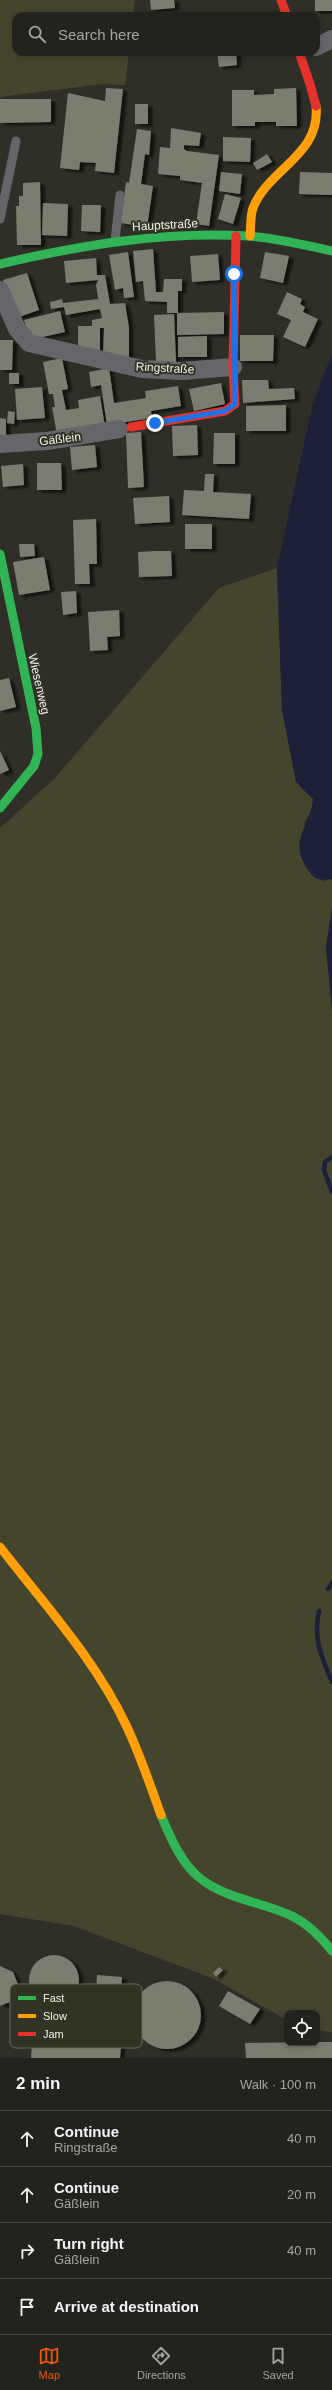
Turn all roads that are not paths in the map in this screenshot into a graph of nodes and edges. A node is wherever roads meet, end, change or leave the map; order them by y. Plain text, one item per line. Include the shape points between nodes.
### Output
1 (281, 0) edge
2 (286, 12) edge
3 (332, 39) edge
4 (320, 44) edge
5 (305, 56) edge
6 (16, 141) dead end
7 (120, 195) dead end
8 (0, 219) edge
9 (236, 236) junction
10 (250, 236) junction
11 (115, 241) junction
12 (332, 251) edge
13 (0, 263) edge
14 (0, 290) edge
15 (233, 367) junction
16 (125, 428) joint
17 (0, 444) edge
18 (0, 554) edge
19 (0, 808) edge
20 (0, 1547) edge
21 (332, 1952) edge

1 - 2 street
3 - 4 street
5 - 10 street via 315,101 314,133 309,144 257,199 253,209
6 - 8 lane
7 - 11 lane
9 - 10 street, Hauptstraße
9 - 11 street, Hauptstraße via 196,235
9 - 15 street
10 - 12 street, Hauptstraße via 302,242
11 - 13 street, Hauptstraße
14 - 15 street, Ringstraße via 17,329 29,343 142,369 182,371
15 - 16 street, Gäßlein via 236,399 231,409
16 - 17 street, Gäßlein via 47,441
18 - 19 street, Wiesenweg via 36,728 38,754 34,766
20 - 21 street via 110,1693 144,1768 172,1842 191,1871 227,1894 295,1917 315,1932

